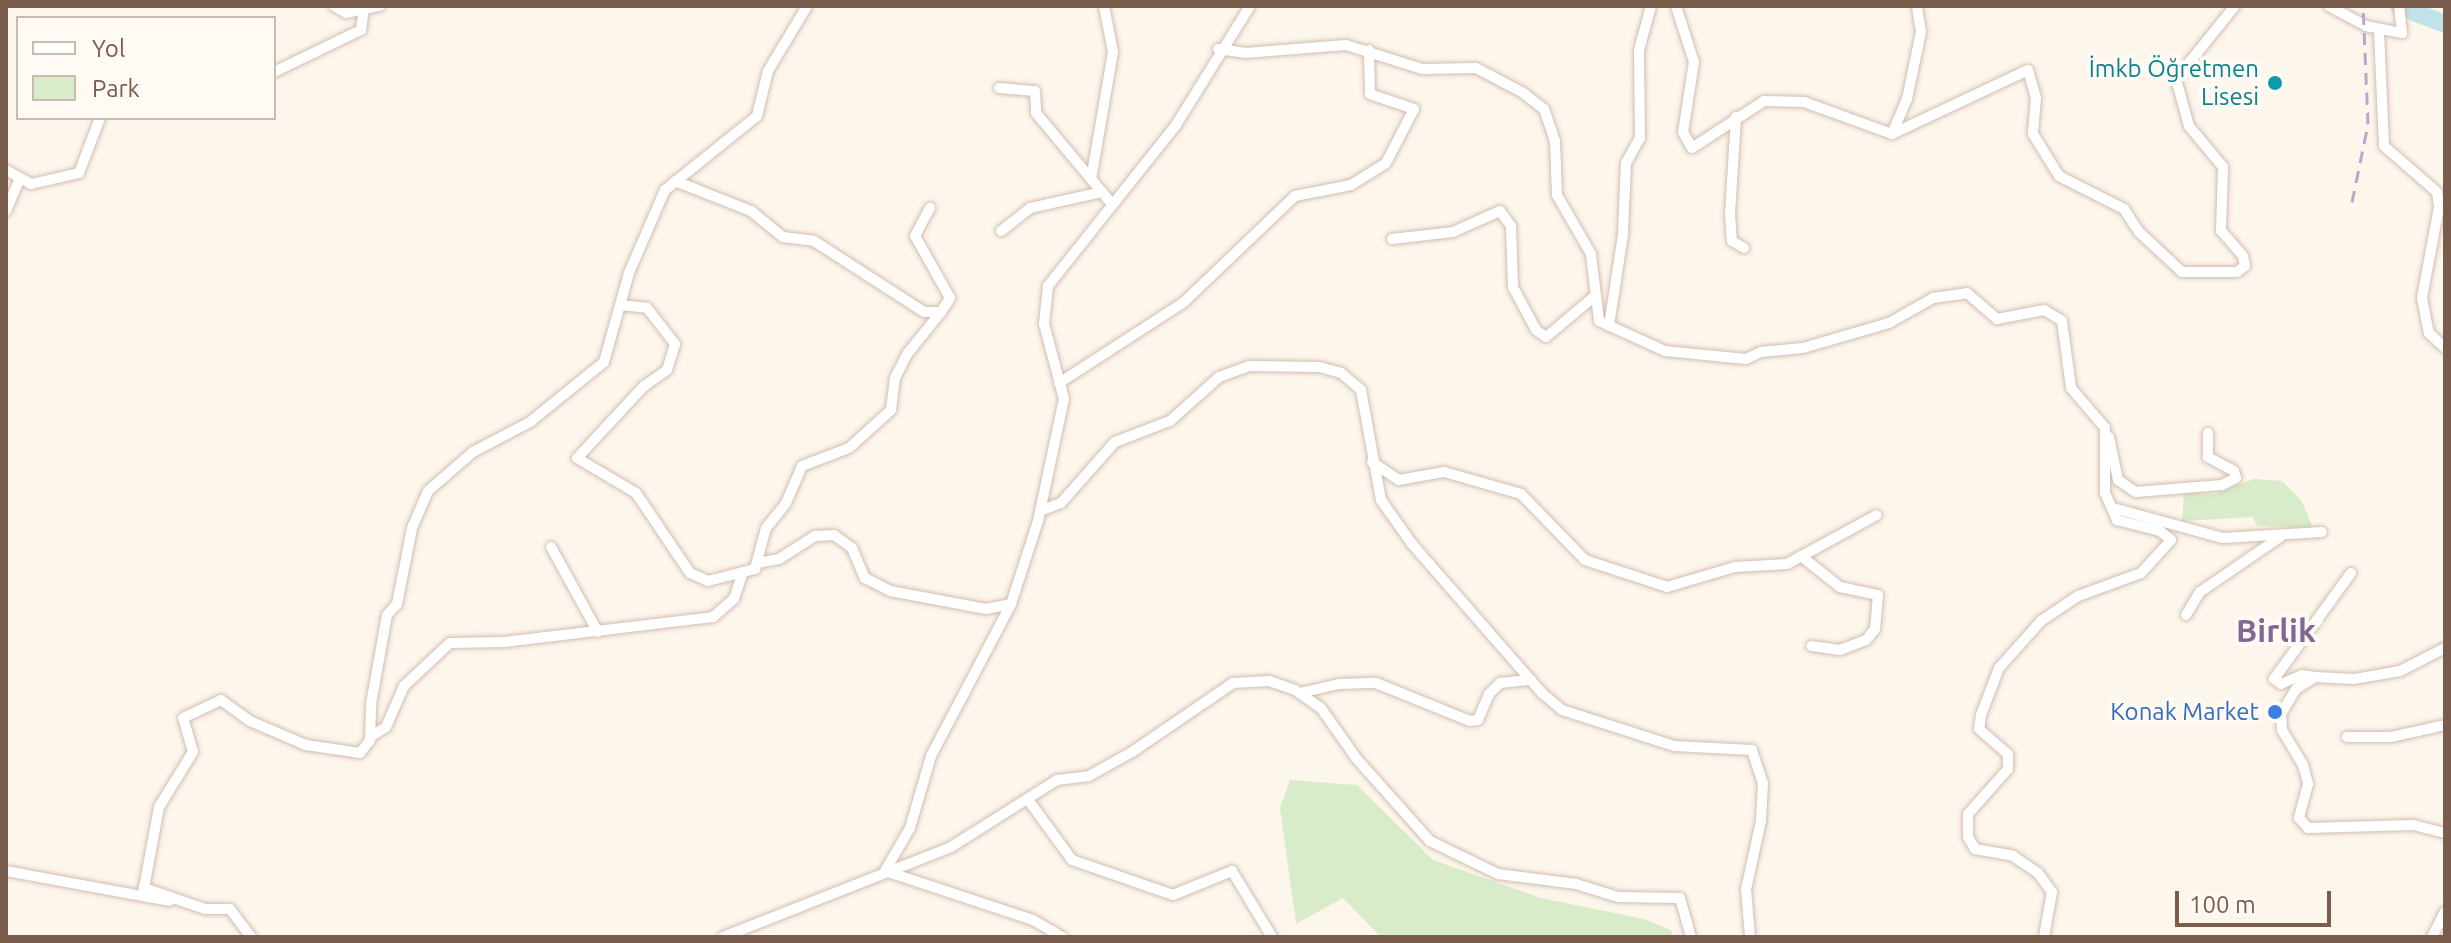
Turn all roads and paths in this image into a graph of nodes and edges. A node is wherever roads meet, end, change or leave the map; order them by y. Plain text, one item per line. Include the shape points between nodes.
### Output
1 (334, 6) edge
2 (380, 6) edge
3 (807, 6) edge
4 (1104, 6) edge
5 (1250, 6) edge
6 (1651, 6) edge
7 (1676, 6) edge
8 (1917, 6) edge
9 (2235, 6) edge
10 (2329, 6) edge
11 (2399, 6) edge
12 (364, 9) junction
13 (2379, 31) junction
14 (1218, 49) junction
15 (1369, 50) junction
16 (276, 71) edge
17 (999, 88) dead end
18 (1736, 117) junction
19 (99, 120) edge
20 (1892, 134) junction
21 (6, 170) edge
22 (20, 178) junction
23 (1091, 179) junction
24 (675, 181) junction
25 (1102, 192) junction
26 (1112, 204) junction
27 (930, 208) dead end
28 (6, 211) edge
29 (1001, 231) dead end
30 (1392, 239) dead end
31 (1744, 248) dead end
32 (1595, 296) junction
33 (620, 305) junction
34 (941, 312) junction
35 (1609, 326) junction
36 (2445, 348) edge
37 (1059, 383) junction
38 (2105, 428) junction
39 (2208, 433) dead end
40 (1372, 462) junction
41 (2113, 508) junction
42 (1040, 511) junction
43 (1877, 515) dead end
44 (2322, 532) dead end
45 (2282, 536) junction
46 (551, 547) dead end
47 (1801, 556) junction
48 (757, 563) junction
49 (743, 572) junction
50 (2351, 573) dead end
51 (1011, 604) junction
52 (2186, 615) dead end
53 (598, 632) junction
54 (1811, 646) dead end
55 (2445, 648) edge
56 (2315, 677) junction
57 (1531, 680) junction
58 (1300, 693) junction
59 (2445, 725) edge
60 (370, 737) junction
61 (2347, 737) dead end
62 (1029, 801) junction
63 (2445, 833) edge
64 (6, 871) edge
65 (885, 871) junction
66 (195, 905) junction
67 (2445, 912) edge
68 (251, 937) edge
69 (723, 937) edge
70 (1063, 937) edge
71 (1272, 937) edge
72 (1691, 937) edge
73 (1750, 937) edge
74 (2044, 937) edge
75 (2432, 937) edge

1 - 12 street via 346,13
2 - 12 street
3 - 24 street via 768,71 757,116
4 - 23 street via 1113,52
5 - 14 street
6 - 35 street via 1639,50 1640,138 1626,163 1623,234
7 - 18 street via 1694,62 1683,116 1686,145 1701,145
8 - 20 street via 1921,32 1907,99
9 - 20 street via 2176,79 2189,126 2223,167 2221,231 2243,256 2245,266 2237,272 2182,272 2139,232 2124,209 2059,176 2033,134 2036,98 2028,70
10 - 13 street
11 - 13 street via 2402,33
12 - 16 street via 361,30
13 - 36 street via 2384,146 2437,192 2439,207 2422,298 2429,333
14 - 15 street via 1245,53 1346,45
14 - 26 street via 1176,125
15 - 32 street via 1422,69 1476,68 1544,109 1555,141 1557,195 1584,234
15 - 37 street via 1370,94 1414,109 1386,163 1351,185 1295,196 1184,302
17 - 23 street via 1035,91 1036,113
18 - 20 street via 1764,101 1804,102
18 - 31 street via 1730,214 1732,241
19 - 22 street via 79,173 31,184
21 - 22 street
22 - 28 street
23 - 25 street
24 - 33 street via 665,190
24 - 34 street via 751,211 783,237 814,241 924,312
25 - 26 street
25 - 29 street via 1030,208
26 - 37 street via 1048,286 1044,324
27 - 34 street via 915,236 950,298
30 - 32 street via 1453,232 1500,211 1511,226 1513,287 1536,330 1546,337
32 - 35 street via 1599,321
33 - 49 street via 647,308 675,344 667,370 644,386 577,458 636,493 690,573 708,581
33 - 60 street via 604,362 530,422 473,452 428,491 412,528 397,604 387,615
34 - 48 street via 895,378 891,410 849,448 802,466 786,503 766,528
35 - 38 street via 1665,351 1746,359 1889,323 1933,298 1967,293 1997,319 2054,313 2065,330 2071,388
37 - 42 street via 1064,399 1059,433
38 - 39 street via 2118,480 2136,492 2222,485 2236,478 2234,471 2208,457
38 - 41 street via 2105,493
40 - 42 street via 1372,432 1361,390 1341,373 1319,367 1250,366 1219,377 1170,421 1115,442 1061,503
40 - 47 street via 1399,480 1444,472 1521,494 1585,560 1667,587 1735,567 1787,564
40 - 57 street via 1381,500 1412,544
41 - 45 street via 2223,538
41 - 74 street via 2117,520 2160,531 2171,540 2141,573 2078,596 2041,621 1999,668 1981,715 1979,729 2008,754 2008,769 1968,814 1968,837 1975,849 2013,856 2038,873 2052,892
42 - 51 street
43 - 47 street
44 - 45 street
45 - 52 street via 2200,592
46 - 53 street
47 - 54 street via 1840,587 1878,595 1875,629 1866,640 1840,650
48 - 49 street
48 - 51 street via 779,559 815,536 834,535 852,548 865,578 890,591 986,609
49 - 53 street via 734,599 713,617
50 - 56 street via 2274,679 2281,684 2302,675
51 - 65 street via 931,756 910,828
53 - 60 street via 450,643 404,686 386,727
55 - 56 street via 2400,671 2354,679
56 - 63 street via 2296,689 2281,714 2282,730 2308,784 2299,818 2308,828 2413,825
57 - 58 street via 1500,683 1478,720 1470,721 1376,683
57 - 73 street via 1562,710 1628,733 1674,746 1752,750 1763,783 1761,821 1746,889
58 - 62 street via 1269,681 1233,683 1089,776 1057,780
58 - 72 street via 1321,708 1356,758 1430,841 1498,874 1576,884 1618,897 1680,898
59 - 61 street via 2391,737
60 - 66 street via 360,753 306,745 250,721 221,700 183,718 193,752 159,807 144,888
62 - 65 street via 951,847
62 - 71 street via 1072,860 1158,890 1173,895 1232,871
64 - 66 street
65 - 69 street
65 - 70 street via 1033,920
66 - 68 street via 230,909
67 - 75 street

